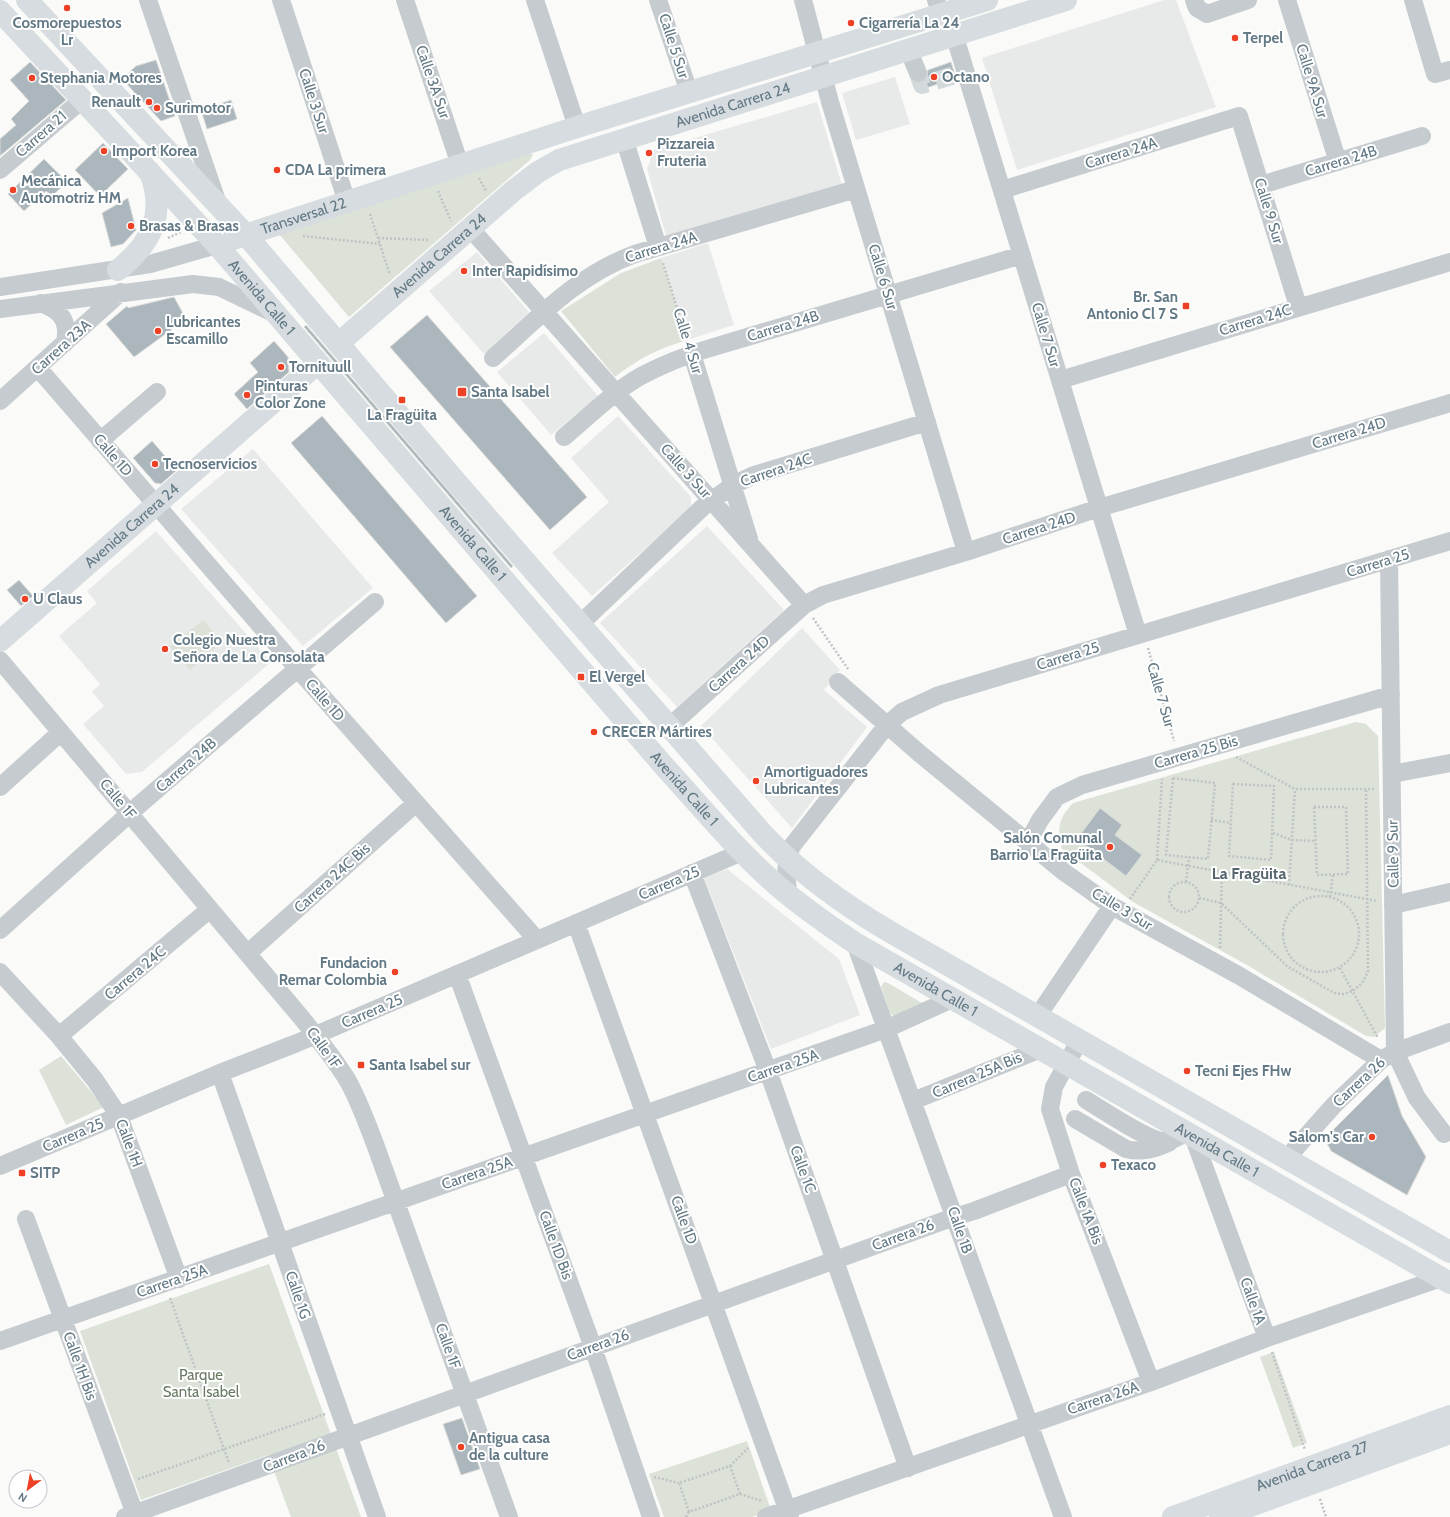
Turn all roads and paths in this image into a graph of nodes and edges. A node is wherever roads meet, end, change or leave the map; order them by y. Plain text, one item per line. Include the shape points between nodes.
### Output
1 (27, 0) edge
2 (148, 0) edge
3 (281, 0) edge
4 (405, 0) edge
5 (534, 0) edge
6 (658, 0) edge
7 (803, 0) edge
8 (987, 0) edge
9 (1066, 0) edge
10 (1194, 0) edge
11 (1248, 0) edge
12 (1287, 0) edge
13 (1413, 0) edge
14 (938, 7) edge
15 (0, 11) edge
16 (954, 34) junction
17 (818, 52) junction
18 (1443, 72) edge
19 (823, 75) junction
20 (689, 92) junction
21 (83, 99) junction
22 (1240, 116) joint
23 (577, 127) junction
24 (1422, 136) dead end
25 (624, 138) junction
26 (1338, 162) junction
27 (468, 169) junction
28 (0, 170) edge
29 (150, 170) junction
30 (1261, 185) junction
31 (436, 187) dead end
32 (856, 189) junction
33 (1002, 190) junction
34 (487, 192) dead end
35 (347, 202) junction
36 (218, 205) junction
37 (368, 209) dead end
38 (461, 225) junction
39 (186, 230) dead end
40 (246, 235) junction
41 (298, 235) dead end
42 (378, 238) junction
43 (165, 239) dead end
44 (434, 240) dead end
45 (380, 244) junction
46 (217, 245) junction
47 (658, 247) junction
48 (1022, 255) junction
49 (1450, 262) edge
50 (118, 270) junction
51 (390, 277) dead end
52 (35, 283) junction
53 (0, 287) edge
54 (121, 292) junction
55 (888, 295) junction
56 (41, 303) junction
57 (1298, 306) junction
58 (0, 309) edge
59 (545, 312) junction
60 (278, 316) junction
61 (65, 343) junction
62 (339, 343) junction
63 (692, 354) junction
64 (493, 358) dead end
65 (318, 363) junction
66 (38, 368) junction
67 (1060, 380) junction
68 (157, 392) dead end
69 (616, 393) junction
70 (0, 401) edge
71 (1450, 403) edge
72 (927, 422) junction
73 (564, 437) dead end
74 (100, 441) junction
75 (733, 485) junction
76 (712, 500) junction
77 (156, 505) junction
78 (1099, 508) junction
79 (1450, 541) edge
80 (751, 545) junction
81 (966, 552) junction
82 (1389, 559) junction
83 (375, 602) dead end
84 (804, 605) junction
85 (580, 624) junction
86 (1141, 634) junction
87 (0, 641) edge
88 (0, 660) edge
89 (298, 669) junction
90 (845, 678) joint
91 (1391, 695) junction
92 (887, 725) junction
93 (669, 727) junction
94 (61, 732) junction
95 (1216, 746) junction
96 (1171, 759) junction
97 (1450, 763) edge
98 (1392, 781) junction
99 (0, 787) edge
100 (1296, 789) junction
101 (1366, 789) junction
102 (416, 803) junction
103 (130, 813) junction
104 (1211, 820) junction
105 (1231, 823) junction
106 (1273, 833) junction
107 (1292, 840) junction
108 (1316, 841) junction
109 (1027, 844) junction
110 (742, 852) junction
111 (1189, 857) junction
112 (787, 859) junction
113 (1157, 860) junction
114 (1189, 866) junction
115 (1222, 872) junction
116 (692, 873) junction
117 (1333, 874) junction
118 (1186, 882) junction
119 (1289, 885) junction
120 (1450, 892) edge
121 (1331, 893) junction
122 (789, 896) junction
123 (1330, 897) junction
124 (1199, 898) junction
125 (1367, 900) junction
126 (1221, 903) junction
127 (1393, 905) junction
128 (1117, 908) junction
129 (210, 909) junction
130 (576, 922) junction
131 (0, 930) edge
132 (537, 940) junction
133 (855, 943) junction
134 (248, 953) junction
135 (1219, 964) junction
136 (1340, 968) junction
137 (0, 972) edge
138 (458, 974) junction
139 (1353, 991) junction
140 (952, 999) junction
141 (1037, 1017) junction
142 (886, 1029) junction
143 (1450, 1032) edge
144 (316, 1035) junction
145 (59, 1036) junction
146 (1079, 1041) junction
147 (1041, 1049) junction
148 (1388, 1056) junction
149 (1066, 1063) junction
150 (768, 1071) junction
151 (220, 1073) junction
152 (1097, 1081) junction
153 (1086, 1100) junction
154 (913, 1102) junction
155 (1136, 1103) junction
156 (646, 1114) junction
157 (119, 1116) junction
158 (1075, 1119) junction
159 (1125, 1123) junction
160 (1058, 1133) junction
161 (1444, 1134) dead end
162 (1185, 1135) junction
163 (524, 1157) junction
164 (1286, 1159) junction
165 (0, 1166) edge
166 (1071, 1174) junction
167 (396, 1202) junction
168 (954, 1217) junction
169 (26, 1219) dead end
170 (280, 1243) junction
171 (1450, 1252) edge
172 (836, 1260) junction
173 (172, 1281) junction
174 (1445, 1281) edge
175 (713, 1304) junction
176 (63, 1319) junction
177 (1267, 1338) junction
178 (0, 1342) edge
179 (592, 1347) junction
180 (1151, 1382) junction
181 (465, 1393) junction
182 (328, 1413) dead end
183 (1450, 1416) edge
184 (1029, 1424) junction
185 (1450, 1433) edge
186 (761, 1435) junction
187 (348, 1436) junction
188 (224, 1448) junction
189 (229, 1463) dead end
190 (730, 1466) junction
191 (1311, 1467) junction
192 (908, 1468) junction
193 (635, 1472) junction
194 (679, 1483) junction
195 (124, 1484) junction
196 (689, 1512) junction
197 (789, 1513) edge
198 (130, 1515) edge
199 (377, 1517) edge
200 (509, 1517) edge
201 (651, 1517) edge
202 (686, 1517) edge
203 (766, 1517) edge
204 (1063, 1517) edge
205 (1173, 1517) edge
206 (1220, 1517) edge

1 - 36 main road, Avenida Calle 1
2 - 36 street
3 - 35 street, Calle 3 Sur
4 - 27 street, Calle 3A Sur
5 - 23 street
6 - 20 street, Calle 5 Sur
7 - 17 street, Calle 6 Sur
8 - 14 main road, Avenida Carrera 24
9 - 16 main road, Avenida Carrera 24
10 - 11 street via 1197,8 1207,14
12 - 26 street, Calle 9A Sur
13 - 18 street
14 - 17 main road, Avenida Carrera 24
15 - 21 main road, Avenida Calle 1
16 - 19 main road, Avenida Carrera 24 via 913,66
16 - 33 street, Calle 7 Sur via 960,73
17 - 19 street, Calle 6 Sur
17 - 20 main road, Avenida Carrera 24
19 - 25 main road, Avenida Carrera 24
19 - 32 street, Calle 6 Sur
20 - 23 main road, Avenida Carrera 24
21 - 28 street, Carrera 21
21 - 29 main road, Avenida Calle 1
22 - 30 street, Calle 9 Sur
22 - 33 street, Carrera 24A
23 - 27 main road, Transversal 22
24 - 26 street, Carrera 24B
25 - 38 main road, Avenida Carrera 24 via 559,160
25 - 47 street
26 - 30 street, Carrera 24B
27 - 34 path
27 - 35 main road, Transversal 22
29 - 46 main road, Avenida Calle 1
29 - 50 main road via 157,200 153,229 139,253
30 - 57 street, Calle 9 Sur
31 - 38 path
32 - 47 street, Carrera 24A
32 - 55 street, Calle 6 Sur
33 - 48 street, Calle 7 Sur
35 - 40 main road, Transversal 22
36 - 40 main road, Avenida Calle 1
37 - 42 path
38 - 59 street, Calle 3 Sur
38 - 62 main road, Avenida Carrera 24
39 - 43 path
40 - 46 main road, Transversal 22
40 - 62 main road, Avenida Calle 1
41 - 45 path
42 - 44 path
42 - 45 path
45 - 51 path
46 - 50 street, Transversal 22 via 150,264
46 - 60 main road, Avenida Calle 1
47 - 59 street, Carrera 24A via 612,262 586,277
47 - 63 path, Calle 4 Sur
48 - 55 street, Carrera 24B
48 - 67 street, Calle 7 Sur
49 - 57 street, Carrera 24C
50 - 52 street, Transversal 22
52 - 53 street, Transversal 22
52 - 56 street
54 - 56 street
54 - 60 street via 206,284 233,292
54 - 61 street, Carrera 23A
55 - 63 street, Carrera 24B
55 - 72 street, Calle 6 Sur
56 - 58 street
56 - 61 street via 58,312 64,321 67,332
57 - 67 street, Carrera 24C
59 - 64 street, Carrera 24A
59 - 69 street, Calle 3 Sur
60 - 65 main road, Avenida Calle 1
61 - 66 street, Carrera 23A
62 - 85 main road, Avenida Calle 1
63 - 69 street, Carrera 24B via 665,364
63 - 75 street, Calle 4 Sur
65 - 77 main road, Avenida Carrera 24
65 - 110 main road, Avenida Calle 1 via 663,765
66 - 70 street, Carrera 23A
66 - 74 street, Calle 1D
67 - 78 street, Calle 7 Sur
68 - 74 street
69 - 73 street, Carrera 24B
69 - 76 street, Calle 3 Sur
71 - 78 street, Carrera 24D
72 - 75 street, Carrera 24C via 754,476
72 - 81 street, Calle 6 Sur
74 - 77 street, Calle 1D
75 - 76 street, Carrera 24C
75 - 80 street, Calle 4 Sur
76 - 80 street, Calle 3 Sur
76 - 85 street, Carrera 24C
77 - 87 main road, Avenida Carrera 24
77 - 89 street, Calle 1D
78 - 81 street, Carrera 24D
78 - 86 street, Calle 7 Sur
79 - 82 street, Carrera 25
80 - 84 street, Calle 3 Sur
81 - 84 street, Carrera 24D via 823,595
82 - 86 street, Carrera 25
82 - 91 street, Calle 9 Sur
83 - 89 street, Carrera 24B
84 - 90 path
84 - 93 street, Carrera 24D
85 - 93 main road, Avenida Calle 1
86 - 92 street, Carrera 25 via 939,695 902,712
86 - 96 path, Calle 7 Sur
88 - 94 street, Calle 1F
89 - 102 street, Calle 1D
89 - 103 street, Carrera 24B
90 - 92 street, Calle 3 Sur
91 - 95 street, Carrera 25 Bis
91 - 98 street, Calle 9 Sur
92 - 109 street, Calle 3 Sur
92 - 112 street, Carrera 25 via 792,846
93 - 112 main road, Avenida Calle 1
94 - 99 street
94 - 103 street, Calle 1F
95 - 96 street, Carrera 25 Bis
95 - 100 path
96 - 109 street, Carrera 25 Bis via 1082,785 1057,797
96 - 113 path, Calle 7 Sur
97 - 98 street
98 - 101 path
98 - 127 street, Calle 9 Sur
100 - 101 path
100 - 107 path
101 - 125 path
102 - 132 street, Calle 1D
102 - 134 street, Carrera 24C Bis
103 - 129 street, Calle 1F
103 - 131 street, Carrera 24B
104 - 105 path
104 - 111 path via 1208,860
104 - 111 path via 1215,783 1173,778 1166,855
105 - 106 path via 1229,856 1271,860
105 - 106 path via 1233,784 1274,786
106 - 107 path
107 - 108 path
107 - 119 path
108 - 117 path via 1317,874
108 - 117 path via 1314,807 1346,806 1348,874
109 - 128 street, Calle 3 Sur
110 - 116 street, Carrera 25
110 - 122 main road, Avenida Calle 1
111 - 114 path
112 - 122 street, Carrera 25 via 786,880
112 - 141 main road, Avenida Calle 1 via 844,904
113 - 114 path
113 - 128 path
114 - 115 path
114 - 118 path
115 - 119 path
115 - 126 path
116 - 130 street, Carrera 25
116 - 150 street, Calle 1C
117 - 121 path
118 - 124 path via 1194,886
118 - 124 path via 1171,889 1169,898 1172,906 1179,911 1188,911 1195,907
119 - 121 path
120 - 127 street
121 - 123 path
121 - 125 path
122 - 133 main road, Avenida Calle 1
123 - 136 path via 1344,904 1354,915 1359,929 1358,944 1352,958
123 - 136 path via 1315,896 1301,901 1290,911 1283,925 1282,940 1287,954 1297,965 1311,972 1326,972
124 - 126 path
125 - 127 path
125 - 139 path via 1368,972 1362,983
126 - 135 path
126 - 139 path via 1287,966 1334,993
127 - 148 street, Calle 9 Sur
128 - 135 street, Calle 3 Sur
128 - 141 street
129 - 134 street, Calle 1F
129 - 145 street, Carrera 24C
130 - 132 street, Carrera 25
130 - 156 street, Calle 1D
132 - 138 street, Carrera 25
133 - 140 main road, Avenida Calle 1
133 - 142 street, Calle 1B
134 - 144 street, Calle 1F
135 - 148 street, Calle 3 Sur
136 - 139 path
137 - 145 street, Calle 1H
138 - 144 street, Carrera 25
138 - 163 street, Calle 1D Bis
139 - 148 path
140 - 142 street, Carrera 25A
140 - 147 main road, Avenida Calle 1
141 - 146 main road, Avenida Calle 1
142 - 150 street, Carrera 25A
142 - 154 street, Calle 1B
143 - 148 street, Carrera 26
144 - 151 street, Carrera 25
144 - 167 street, Calle 1F via 355,1095
145 - 157 street, Calle 1H via 95,1080
146 - 149 street, Calle 1A Bis
146 - 164 main road, Avenida Calle 1
147 - 149 main road, Avenida Calle 1
147 - 154 street, Carrera 25A Bis
148 - 161 street, Calle 9 Sur
148 - 164 street, Carrera 26 via 1334,1105
149 - 152 main road, Avenida Calle 1
149 - 160 street, Calle 1A Bis via 1051,1099 1050,1108
150 - 156 street, Carrera 25A
150 - 172 street, Calle 1C
151 - 157 street, Carrera 25
151 - 170 street, Calle 1G
152 - 153 street
152 - 155 main road, Avenida Calle 1
153 - 158 street
153 - 159 street
154 - 168 street, Calle 1B
155 - 159 street
155 - 162 main road, Avenida Calle 1
156 - 163 street, Carrera 25A
156 - 175 street, Calle 1D
157 - 165 street, Carrera 25
157 - 173 street, Calle 1H
158 - 160 street
158 - 162 street via 1126,1149 1135,1151 1153,1148
159 - 162 street via 1154,1139 1165,1141
160 - 166 street, Calle 1A Bis
162 - 174 main road, Avenida Calle 1
162 - 177 street, Calle 1A
163 - 167 street, Carrera 25A
163 - 179 street, Calle 1D Bis
164 - 171 main road, Avenida Calle 1
166 - 168 street, Carrera 26
166 - 180 street, Calle 1A Bis
167 - 170 street, Carrera 25A
167 - 181 street, Calle 1F
168 - 172 street, Carrera 26
168 - 184 street, Calle 1B
169 - 176 street, Calle 1H Bis
170 - 173 street, Carrera 25A
170 - 187 street, Calle 1G
172 - 175 street, Carrera 26
172 - 192 street, Calle 1C
173 - 176 street, Carrera 25A
173 - 188 path
174 - 177 street, Carrera 26A
175 - 179 street, Carrera 26
175 - 186 street, Calle 1D
176 - 178 street, Carrera 25A
176 - 195 street, Calle 1H Bis
177 - 180 street, Carrera 26A
177 - 191 path, Calle 1A
179 - 181 street, Carrera 26
179 - 193 street, Calle 1D Bis
180 - 184 street, Carrera 26A
181 - 187 street, Carrera 26
181 - 200 street, Calle 1F
182 - 188 path
183 - 191 main road, Avenida Carrera 27
184 - 192 street, Carrera 26A
184 - 204 street, Calle 1B
185 - 206 main road, Avenida Carrera 27
186 - 190 path
186 - 197 street, Calle 1D
187 - 198 street, Carrera 26
187 - 199 street, Calle 1G
188 - 189 path
188 - 195 path
190 - 194 path
190 - 196 path via 740,1494
191 - 205 main road, Avenida Carrera 27
192 - 197 street, Carrera 26A
193 - 194 path
193 - 201 street, Calle 1D Bis
194 - 196 path
195 - 198 street, Calle 1H Bis
196 - 202 path
197 - 203 street, Carrera 26A

